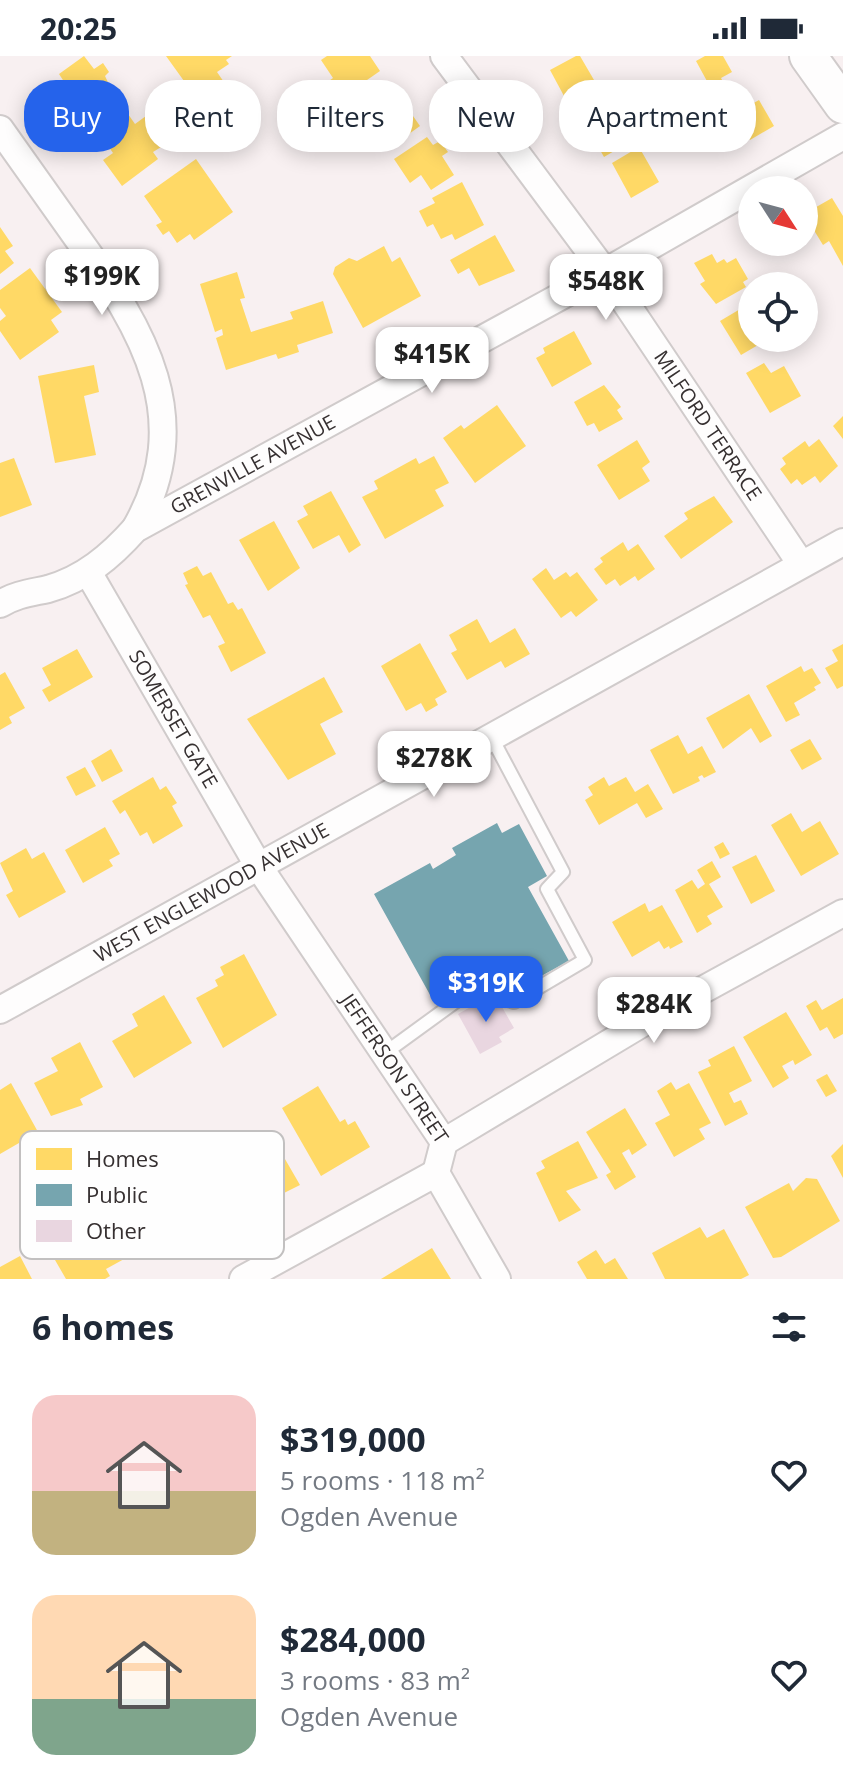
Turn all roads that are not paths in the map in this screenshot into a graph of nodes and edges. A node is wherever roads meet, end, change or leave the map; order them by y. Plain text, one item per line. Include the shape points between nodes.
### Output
1 (444, 56) edge
2 (808, 56) edge
3 (843, 105) edge
4 (0, 129) edge
5 (843, 136) edge
6 (605, 272) junction
7 (135, 529) junction
8 (843, 542) edge
9 (801, 564) junction
10 (88, 572) junction
11 (7, 596) edge
12 (492, 738) junction
13 (259, 867) junction
14 (843, 913) edge
15 (0, 1010) edge
16 (385, 1053) junction
17 (444, 1142) junction
18 (436, 1173) junction
19 (284, 1256) edge
20 (279, 1259) edge
21 (243, 1279) edge
22 (497, 1279) edge

1 - 6 street, MILFORD TERRACE
2 - 3 main road
4 - 7 street via 112,285 149,354 164,444 160,476
5 - 6 street, GRENVILLE AVENUE
6 - 7 street, GRENVILLE AVENUE
6 - 9 street, MILFORD TERRACE
7 - 10 street, GRENVILLE AVENUE
8 - 9 street, WEST ENGLEWOOD AVENUE
9 - 12 street, WEST ENGLEWOOD AVENUE
10 - 11 street, GRENVILLE AVENUE via 48,589
10 - 13 street, SOMERSET GATE
12 - 13 street, WEST ENGLEWOOD AVENUE
12 - 16 lane via 563,872 547,889 585,960 514,1002 473,989
13 - 15 street, WEST ENGLEWOOD AVENUE
13 - 16 street, JEFFERSON STREET
14 - 17 street via 646,1021
16 - 17 street, JEFFERSON STREET
17 - 18 street, JEFFERSON STREET
18 - 19 street
18 - 22 street, JEFFERSON STREET
20 - 21 street

